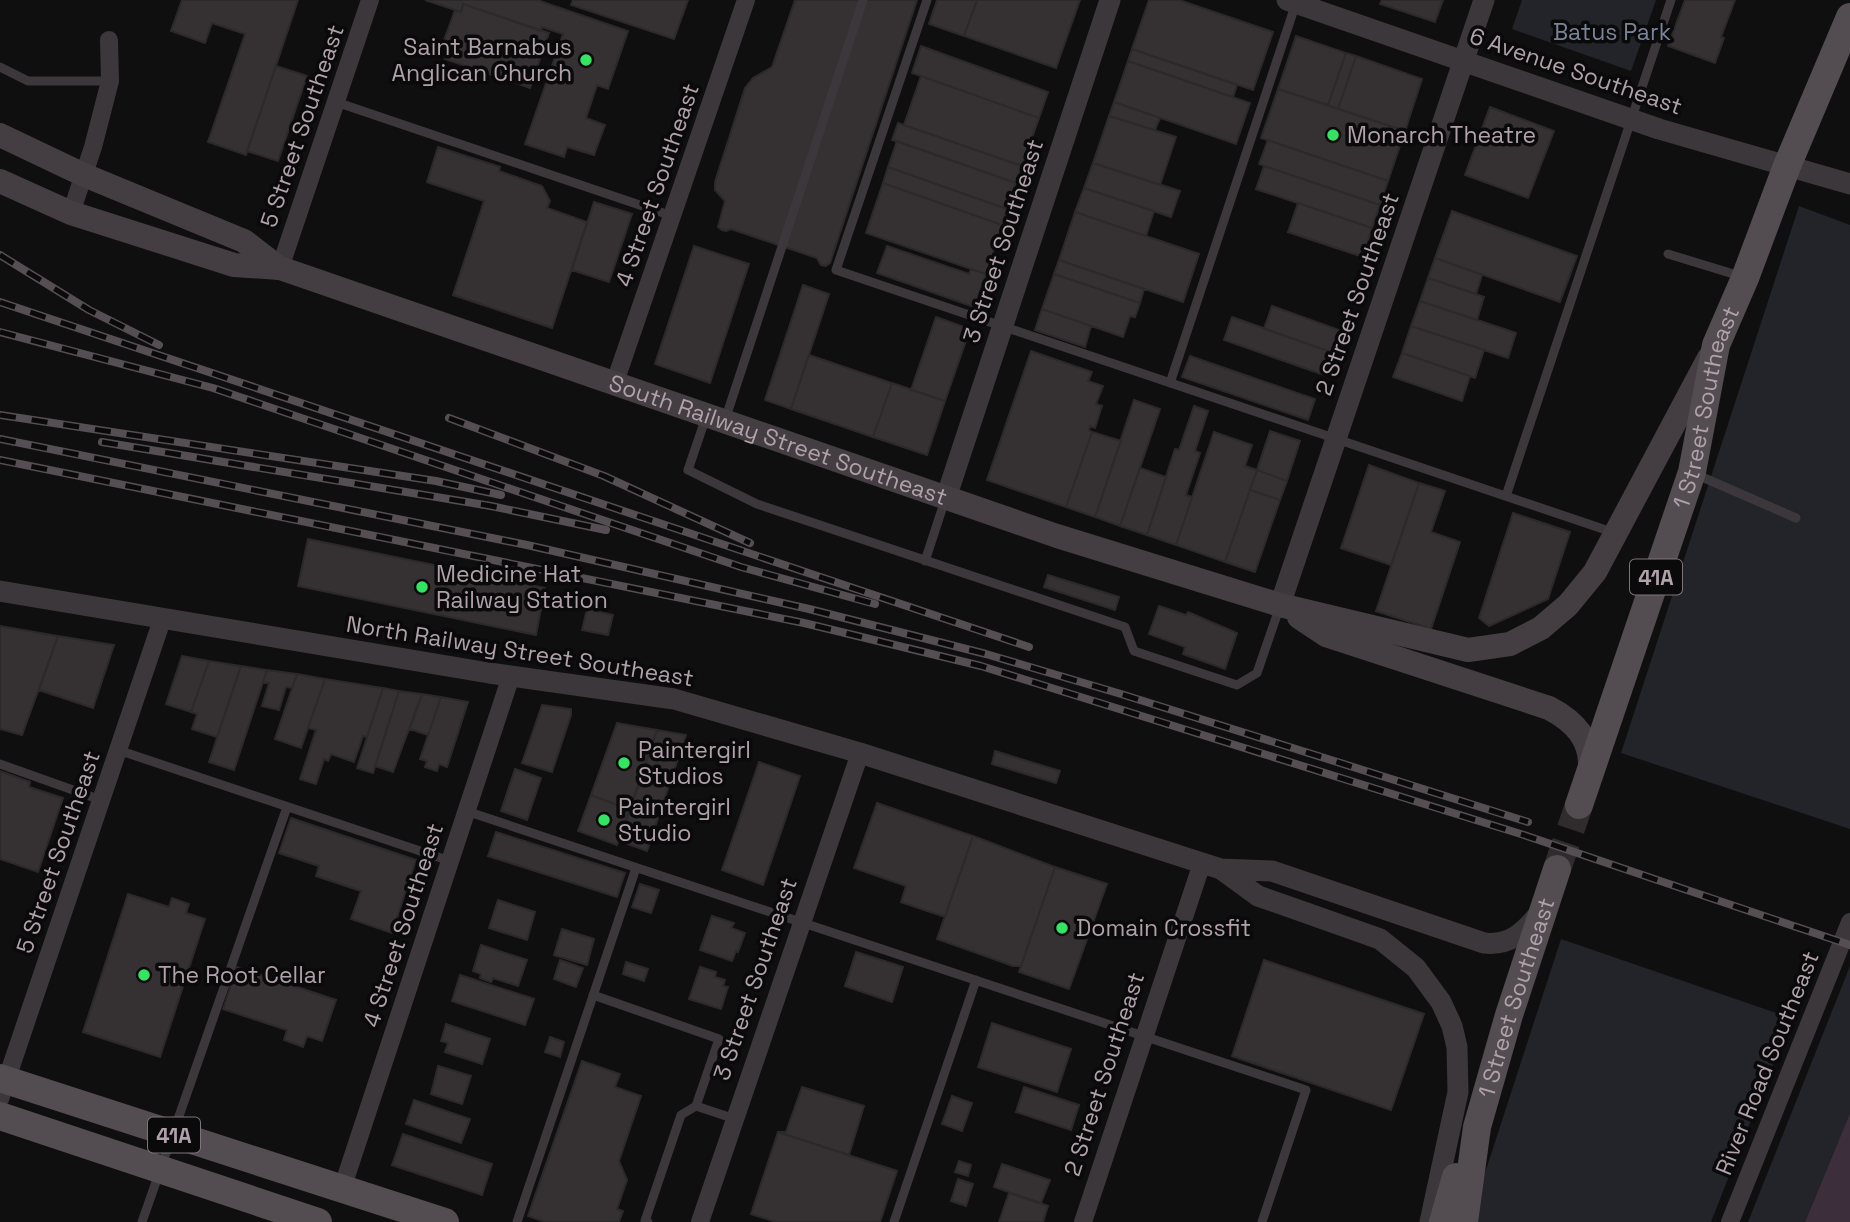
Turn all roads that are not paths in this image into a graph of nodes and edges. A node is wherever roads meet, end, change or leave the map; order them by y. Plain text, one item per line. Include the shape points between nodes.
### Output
1 (370, 0) edge
2 (746, 0) edge
3 (863, 0) edge
4 (927, 0) edge
5 (1110, 0) edge
6 (1484, 0) edge
7 (1671, 0) edge
8 (1293, 1) edge
9 (1850, 16) edge
10 (108, 40) dead end
11 (1463, 61) junction
12 (0, 67) edge
13 (110, 81) junction
14 (336, 102) junction
15 (1631, 119) junction
16 (0, 135) edge
17 (1787, 166) junction
18 (84, 175) junction
19 (0, 181) edge
20 (1850, 184) edge
21 (71, 213) junction
22 (672, 216) junction
23 (1668, 254) dead end
24 (280, 268) junction
25 (1745, 278) junction
26 (1002, 326) junction
27 (1716, 345) junction
28 (1170, 383) junction
29 (614, 385) junction
30 (716, 419) junction
31 (1336, 439) junction
32 (1692, 472) junction
33 (1506, 496) junction
34 (946, 498) junction
35 (1796, 518) dead end
36 (1615, 533) junction
37 (925, 561) junction
38 (0, 591) edge
39 (1280, 606) junction
40 (162, 620) junction
41 (511, 676) junction
42 (118, 750) junction
43 (860, 753) junction
44 (0, 764) edge
45 (1590, 769) junction
46 (101, 800) junction
47 (1578, 805) tunnel mouth
48 (287, 807) junction
49 (466, 811) junction
50 (450, 861) junction
51 (1211, 866) junction
52 (636, 867) junction
53 (1557, 869) tunnel mouth
54 (1543, 909) junction
55 (802, 922) junction
56 (1850, 922) edge
57 (976, 980) junction
58 (593, 995) junction
59 (1145, 1036) junction
60 (2, 1086) edge
61 (696, 1107) junction
62 (0, 1116) edge
63 (735, 1119) junction
64 (1477, 1127) junction
65 (173, 1135) junction
66 (161, 1169) junction
67 (342, 1189) junction
68 (142, 1222) edge
69 (318, 1222) edge
70 (445, 1222) edge
71 (517, 1222) edge
72 (648, 1222) edge
73 (701, 1222) edge
74 (894, 1222) edge
75 (1083, 1222) edge
76 (1262, 1222) edge
77 (1430, 1222) edge
78 (1443, 1222) edge
79 (1464, 1222) edge
80 (1730, 1222) edge

1 - 14 street, 5 Street Southeast
2 - 22 street, 4 Street Southeast
3 - 30 lane
4 - 26 lane via 836,270
5 - 26 street, 3 Street Southeast
6 - 11 street, 2 Street Southeast
7 - 15 lane
8 - 11 street, 6 Avenue Southeast
8 - 28 lane
9 - 17 main road, 1 Street Southeast / 41A
10 - 13 street
11 - 15 street, 6 Avenue Southeast
11 - 31 street, 2 Street Southeast
12 - 13 lane via 28,81
13 - 18 street
14 - 22 lane
14 - 24 street, 5 Street Southeast
15 - 17 street, 6 Avenue Southeast
15 - 33 lane
16 - 18 main road, South Railway Street Southeast
17 - 20 street, 6 Avenue Southeast
17 - 25 main road, 1 Street Southeast / 41A
18 - 21 street
18 - 24 main road, South Railway Street Southeast via 244,241
19 - 21 main road, South Railway Street Southeast
21 - 24 main road, South Railway Street Southeast via 234,265
22 - 29 street, 4 Street Southeast
23 - 25 lane
24 - 29 main road, South Railway Street Southeast
25 - 27 main road, 1 Street Southeast / 41A
26 - 28 lane
26 - 34 street, 3 Street Southeast
27 - 32 main road, 1 Street Southeast / 41A
27 - 36 main road, South Railway Street Southeast
28 - 31 lane
29 - 30 main road, South Railway Street Southeast
30 - 34 main road, South Railway Street Southeast
30 - 37 lane via 688,470 757,504
31 - 33 lane
31 - 39 street, 2 Street Southeast
32 - 35 lane
32 - 45 main road, 1 Street Southeast / 41A
33 - 36 lane
34 - 37 lane
34 - 39 main road, South Railway Street Southeast
36 - 39 main road, South Railway Street Southeast via 1595,572 1568,606 1541,628 1510,644 1468,650
37 - 39 lane via 1125,627 1134,651 1237,685 1257,673
38 - 40 street, North Railway Street Southeast
39 - 45 main road, South Railway Street Southeast via 1326,635 1557,712 1583,735
40 - 41 street, North Railway Street Southeast
40 - 42 street, 5 Street Southeast
41 - 43 street, North Railway Street Southeast via 674,699
41 - 49 street, 4 Street Southeast
42 - 46 street, 5 Street Southeast
42 - 48 lane
43 - 51 street, North Railway Street Southeast
43 - 55 street, 3 Street Southeast
44 - 46 lane
45 - 47 main road, 1 Street Southeast / 41A
46 - 60 street, 5 Street Southeast
48 - 50 lane
48 - 65 lane
49 - 50 street, 4 Street Southeast
49 - 52 lane
50 - 67 street, 4 Street Southeast
51 - 54 street, North Railway Street Southeast via 1272,871 1484,943 1516,938
51 - 59 street, 2 Street Southeast
51 - 77 street, North Railway Street Southeast via 1258,896 1380,939 1416,968 1441,1002 1457,1047 1458,1092
52 - 55 lane
52 - 58 lane
53 - 54 main road, 1 Street Southeast
54 - 64 main road, 1 Street Southeast
55 - 57 lane
55 - 63 street, 3 Street Southeast
56 - 80 street, River Road Southeast
57 - 59 lane
57 - 74 lane
58 - 61 lane via 719,1039
58 - 71 lane
59 - 75 street, 2 Street Southeast
59 - 76 lane via 1306,1090
60 - 65 main road, 41A
61 - 63 lane
61 - 72 lane via 681,1115
62 - 66 main road, 41A
63 - 73 street, 3 Street Southeast
64 - 78 main road, 1 Street Southeast via 1461,1160
64 - 79 main road, 1 Street Southeast
65 - 66 lane
65 - 67 main road, 41A
66 - 68 lane
66 - 69 main road, 41A
67 - 70 main road, 41A

